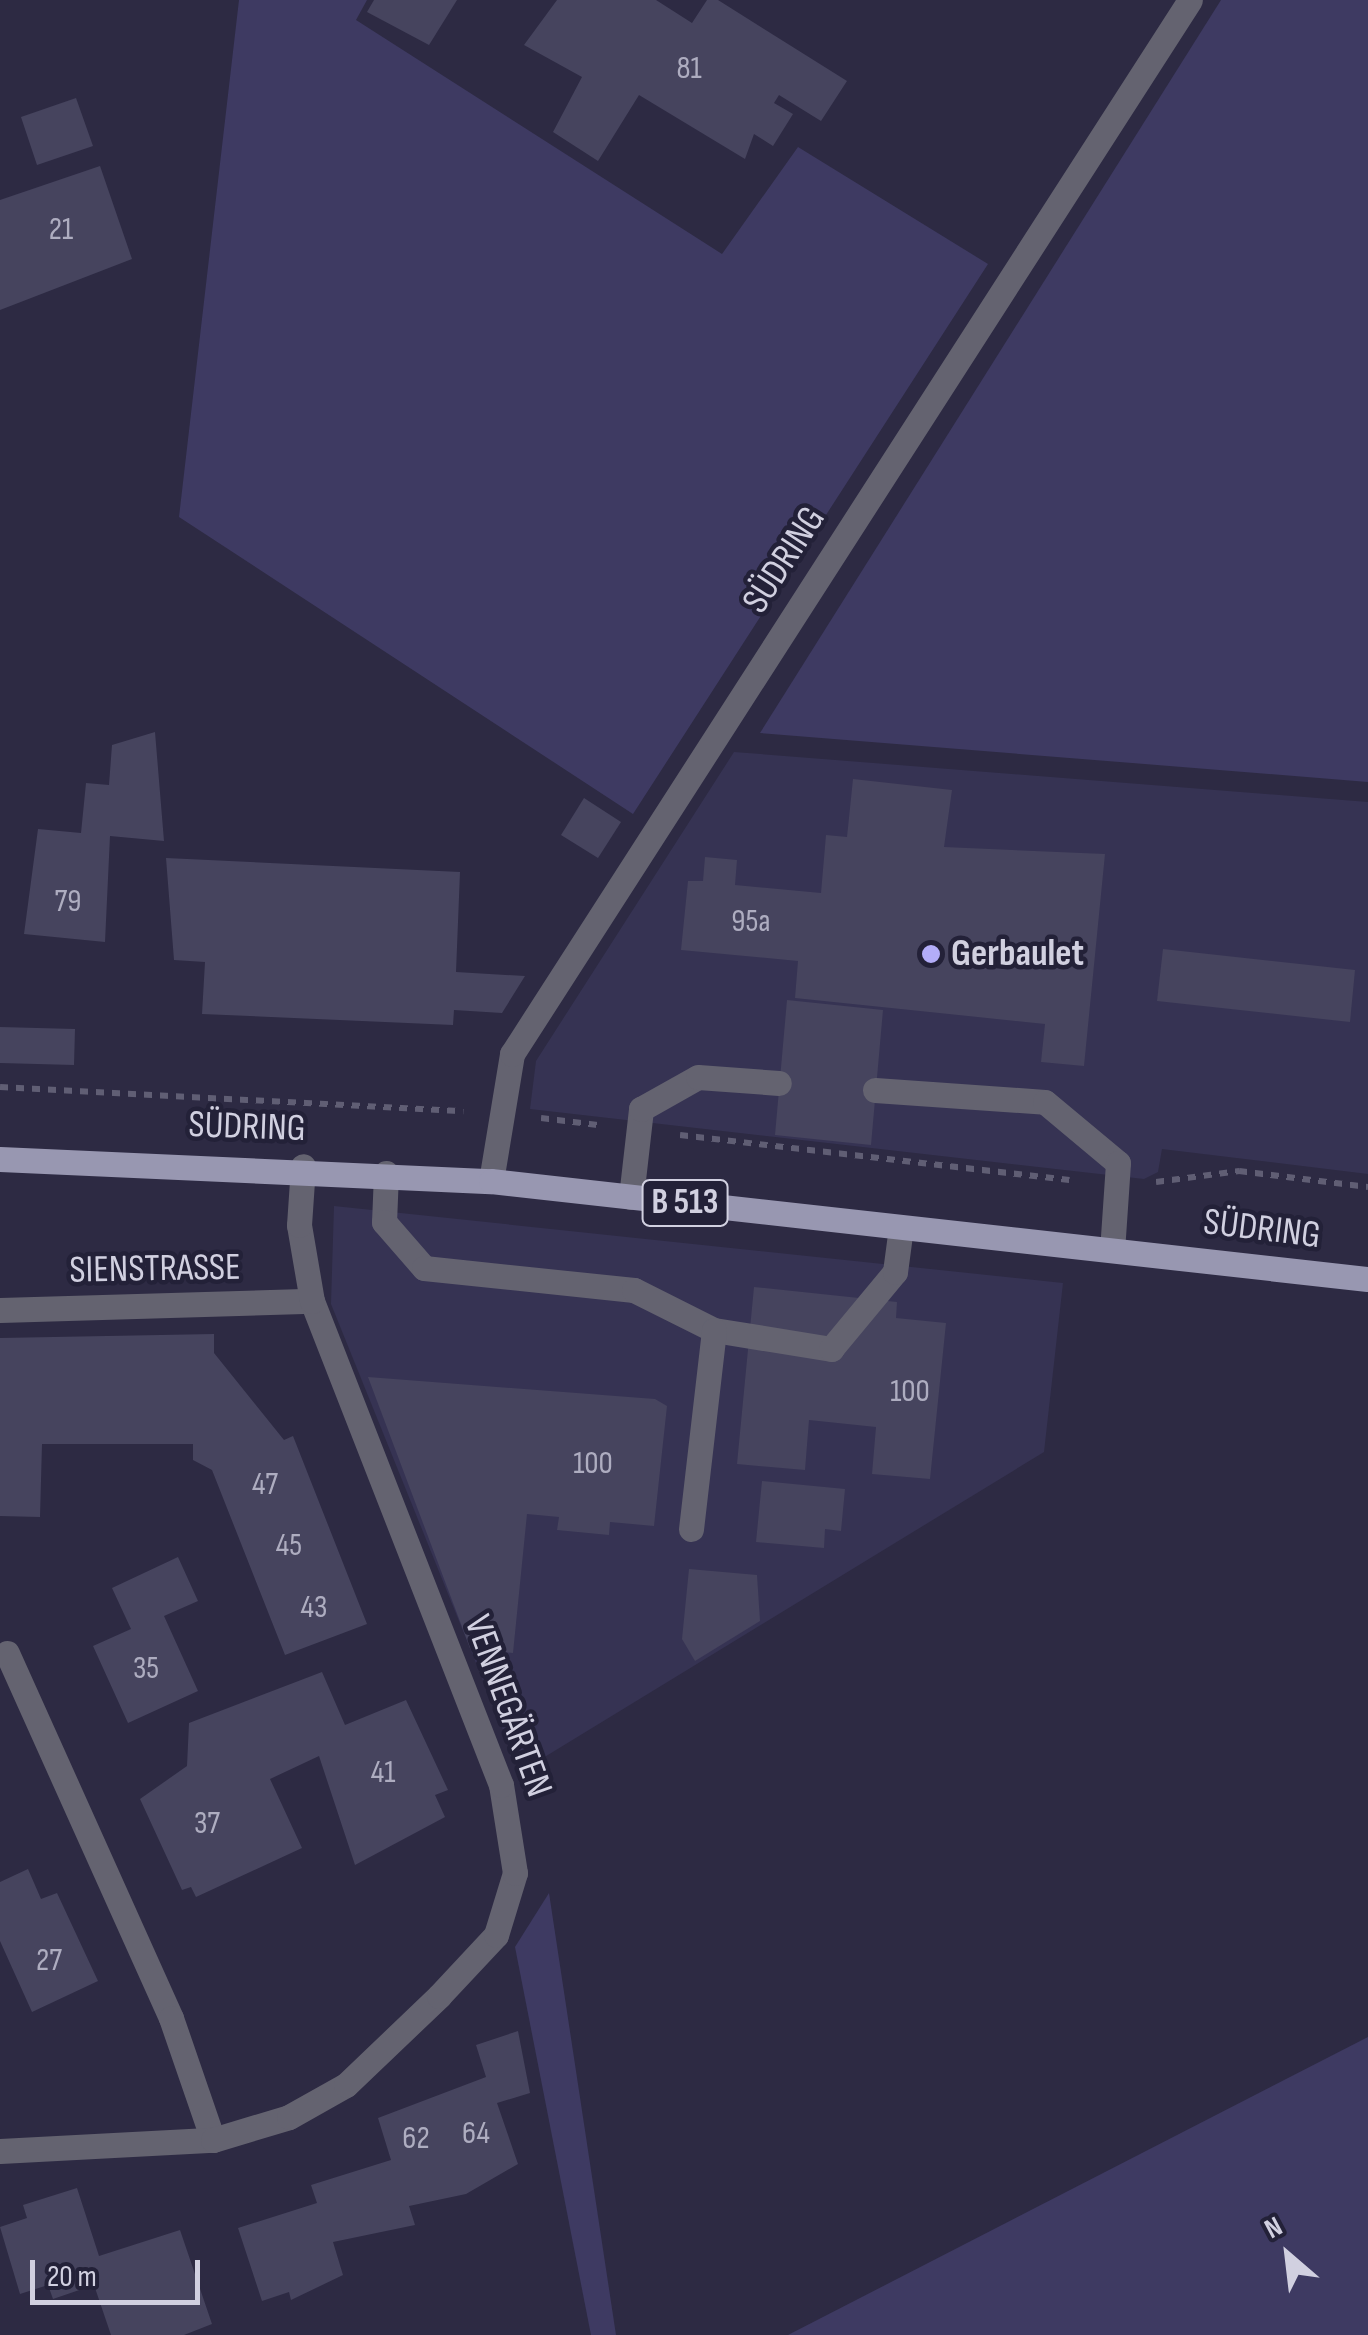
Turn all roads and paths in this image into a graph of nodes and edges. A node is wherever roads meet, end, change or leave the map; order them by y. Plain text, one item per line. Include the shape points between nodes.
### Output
1 (1190, 0) edge
2 (780, 1083) dead end
3 (0, 1087) edge
4 (875, 1090) dead end
5 (498, 1113) junction
6 (638, 1130) junction
7 (0, 1159) edge
8 (304, 1166) junction
9 (386, 1172) junction
10 (491, 1181) junction
11 (1116, 1186) junction
12 (1368, 1187) edge
13 (631, 1197) junction
14 (901, 1226) junction
15 (1112, 1250) junction
16 (1368, 1279) edge
17 (312, 1301) junction
18 (0, 1310) edge
19 (714, 1330) junction
20 (692, 1529) dead end
21 (7, 1653) dead end
22 (212, 2140) junction
23 (0, 2151) edge

1 - 5 street, SÜDRING via 512,1054
2 - 6 street via 698,1077 641,1108
3 - 5 path
4 - 11 street via 1045,1102 1118,1163
5 - 6 path
5 - 10 street, SÜDRING
6 - 11 path
6 - 13 street
7 - 8 main road, SÜDRING / B 513
8 - 9 main road, SÜDRING / B 513
8 - 17 street, VENNEGÄRTEN via 299,1225
9 - 10 main road, SÜDRING / B 513
9 - 19 street via 384,1222 424,1268 634,1290
10 - 13 main road, SÜDRING / B 513
11 - 12 path via 1206,1171
11 - 15 street
13 - 14 main road, SÜDRING / B 513
14 - 15 main road, SÜDRING / B 513
14 - 19 street via 895,1272 831,1349
15 - 16 main road, SÜDRING / B 513
17 - 18 street, SIENSTRASSE
17 - 22 street, VENNEGÄRTEN via 501,1785 515,1873 496,1935 346,2085 288,2117
19 - 20 street
21 - 22 street via 171,2018
22 - 23 street, VENNEGÄRTEN

